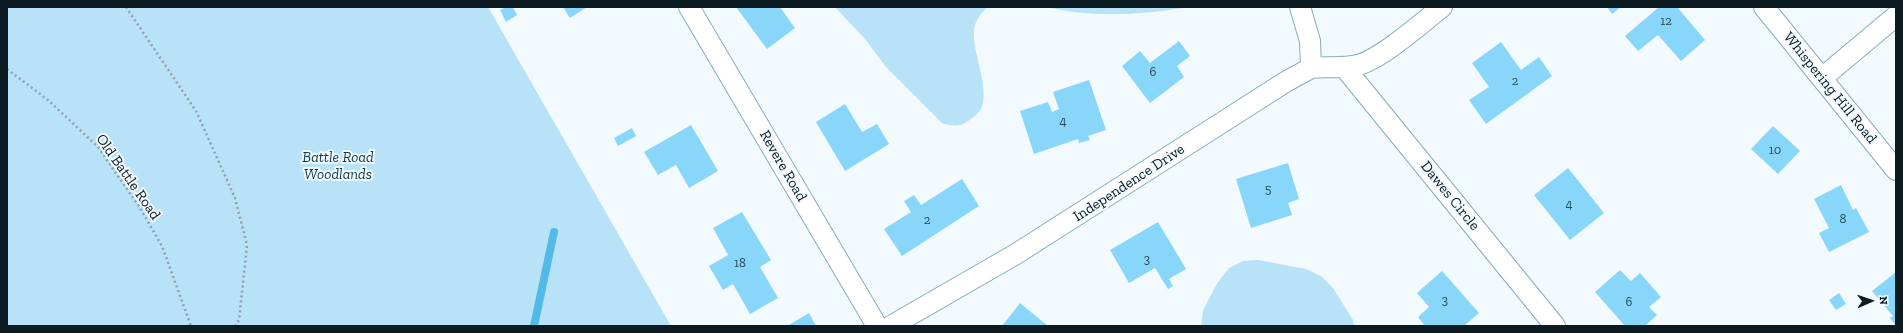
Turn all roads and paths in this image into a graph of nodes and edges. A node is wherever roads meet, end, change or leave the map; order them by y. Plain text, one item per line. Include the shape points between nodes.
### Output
1 (126, 7) edge
2 (689, 7) edge
3 (1300, 7) edge
4 (1442, 7) edge
5 (1764, 7) edge
6 (1896, 16) edge
7 (1344, 67) junction
8 (1311, 68) junction
9 (7, 69) edge
10 (1822, 78) junction
11 (1896, 170) edge
12 (190, 326) edge
13 (235, 326) edge
14 (877, 326) edge
15 (891, 326) edge
16 (1555, 326) edge

1 - 13 path via 196,111 235,198 247,245 239,320
2 - 14 street, Revere Road
3 - 8 street via 1310,41
4 - 7 street via 1372,59
5 - 10 street, Whispering Hill Road
6 - 10 street
7 - 8 street
7 - 16 street, Dawes Circle
8 - 15 street, Independence Drive via 1016,254
9 - 12 path, Old Battle Road via 48,100 98,148 140,208 162,246
10 - 11 street, Whispering Hill Road

